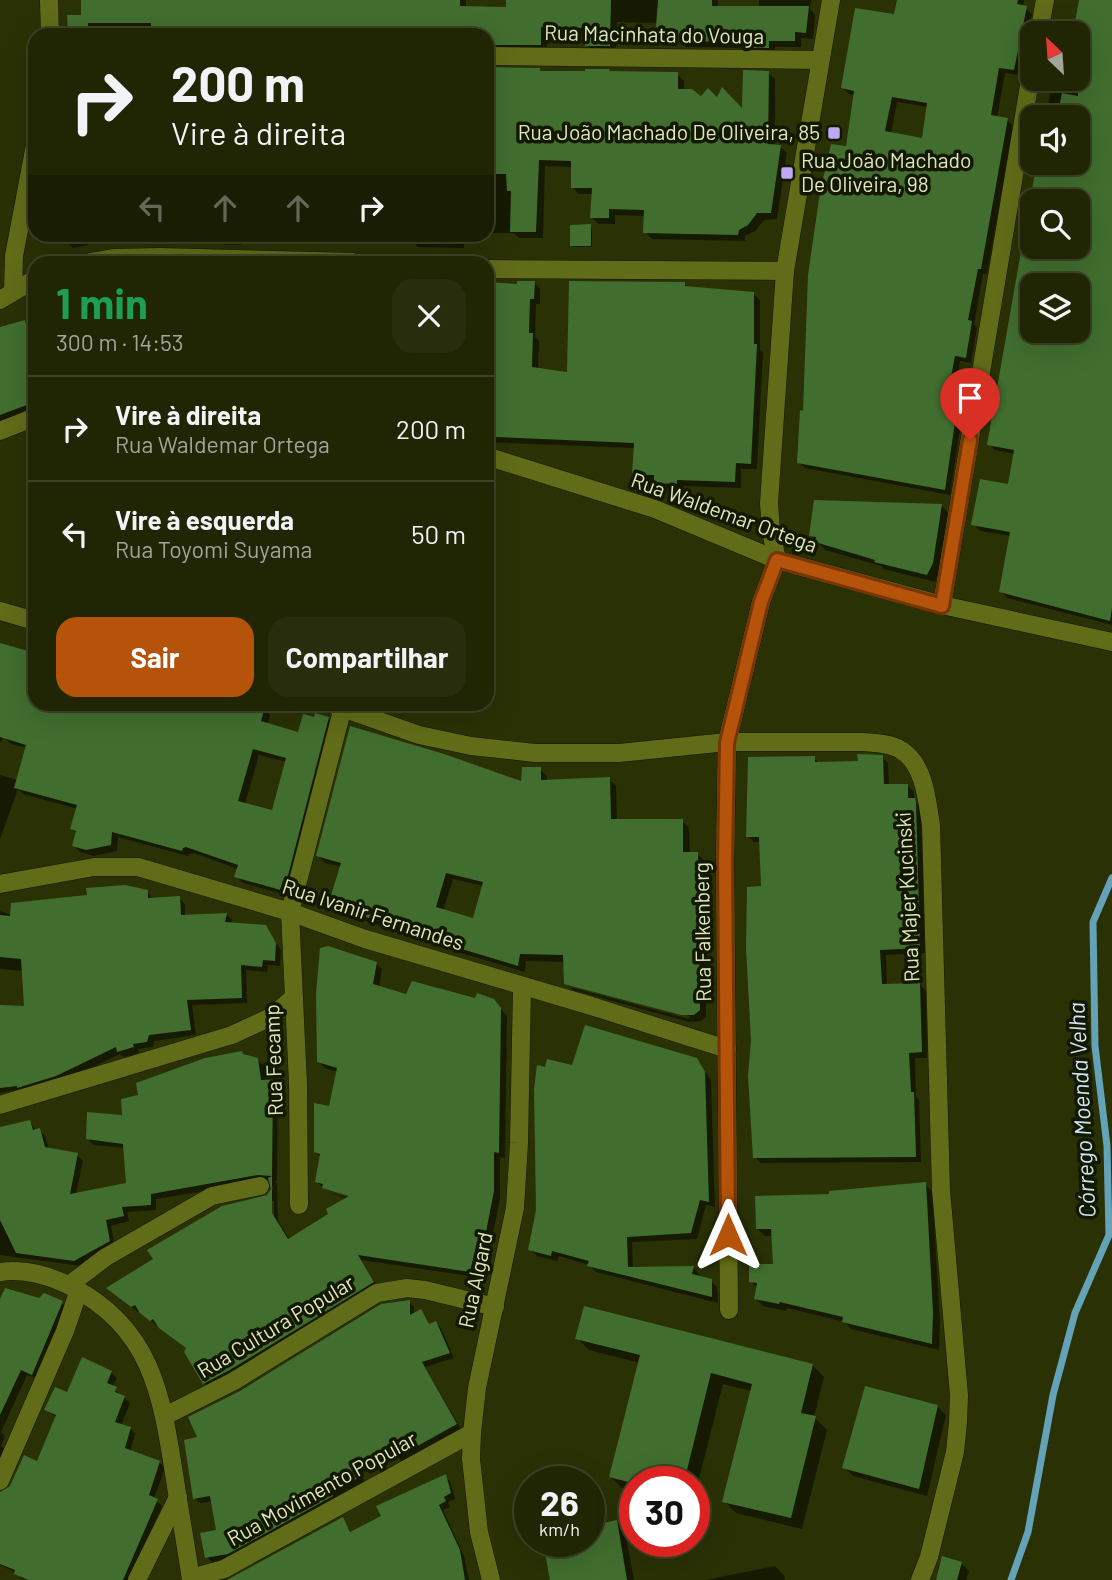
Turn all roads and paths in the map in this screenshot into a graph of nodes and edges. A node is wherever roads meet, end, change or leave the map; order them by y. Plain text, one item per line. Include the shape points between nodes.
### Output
1 (49, 0) edge
2 (831, 0) edge
3 (1045, 0) edge
4 (1041, 21) edge
5 (50, 28) edge
6 (494, 56) edge
7 (820, 60) junction
8 (1028, 91) edge
9 (28, 182) edge
10 (494, 269) edge
11 (785, 271) junction
12 (28, 283) edge
13 (7, 295) edge
14 (28, 420) edge
15 (0, 431) edge
16 (494, 459) edge
17 (777, 560) junction
18 (942, 606) junction
19 (0, 611) edge
20 (28, 619) edge
21 (1112, 642) edge
22 (336, 711) edge
23 (353, 711) edge
24 (727, 743) junction
25 (0, 884) edge
26 (290, 912) junction
27 (522, 987) junction
28 (294, 997) junction
29 (727, 1049) junction
30 (0, 1105) edge
31 (260, 1185) dead end
32 (299, 1205) dead end
33 (0, 1272) edge
34 (74, 1288) junction
35 (495, 1307) junction
36 (729, 1310) dead end
37 (164, 1416) junction
38 (472, 1433) junction
39 (0, 1480) edge
40 (178, 1497) junction
41 (191, 1579) edge
42 (137, 1580) edge
43 (491, 1580) edge
44 (920, 1580) edge

1 - 5 street
2 - 7 street
3 - 4 street
6 - 7 street, Rua Macinhata do Vouga
7 - 11 street
8 - 18 street
9 - 13 street
10 - 11 street
11 - 17 street via 769,503
12 - 13 street
14 - 15 street
16 - 17 street, Rua Waldemar Ortega via 655,509
17 - 18 street, Rua Waldemar Ortega
17 - 24 street, Rua Falkenberg via 761,602
18 - 21 street, Rua Waldemar Ortega
19 - 20 street
22 - 26 street, Rua Fecamp
23 - 24 street, Rua Majer Kucinski via 419,735 535,753 619,753
24 - 29 street, Rua Falkenberg
24 - 44 street, Rua Majer Kucinski via 883,744 901,750 913,761 927,800 941,1190 959,1395 955,1452
25 - 26 street, Rua Ivanir Fernandes via 94,867 138,867
26 - 27 street, Rua Ivanir Fernandes
26 - 28 street, Rua Fecamp
27 - 29 street, Rua Ivanir Fernandes
27 - 35 street, Rua Algard via 515,1208
28 - 30 street via 271,1017 232,1035
28 - 32 street, Rua Fecamp
29 - 36 street, Rua Falkenberg
31 - 34 street via 212,1196 87,1269
33 - 34 street via 39,1274
34 - 37 street via 103,1305 136,1342 155,1378
34 - 39 street via 65,1331
35 - 37 street, Rua Cultura Popular via 425,1290 377,1293 234,1381
35 - 38 street, Rua Algard
37 - 40 street
38 - 41 street, Rua Movimento Popular via 224,1569
38 - 43 street, Rua Algard via 480,1532
40 - 41 street
40 - 42 street

